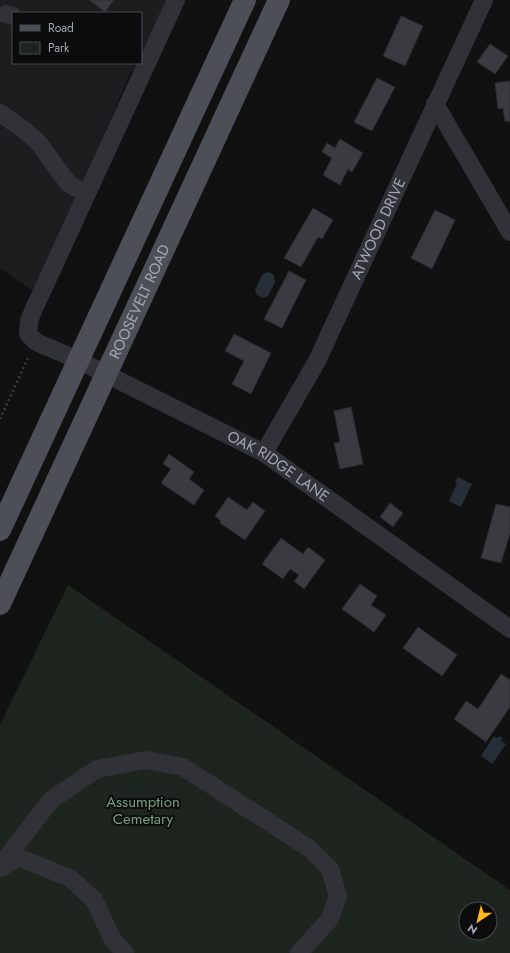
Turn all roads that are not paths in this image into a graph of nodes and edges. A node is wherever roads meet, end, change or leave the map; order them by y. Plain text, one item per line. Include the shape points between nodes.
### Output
1 (176, 0) edge
2 (245, 0) edge
3 (279, 0) edge
4 (484, 0) edge
5 (435, 104) junction
6 (0, 113) edge
7 (87, 194) junction
8 (510, 232) edge
9 (78, 360) junction
10 (106, 374) junction
11 (264, 454) junction
12 (0, 530) edge
13 (0, 604) edge
14 (510, 629) edge
15 (0, 868) edge
16 (125, 953) edge
17 (299, 953) edge

1 - 7 street
2 - 9 main road
3 - 10 main road, ROOSEVELT ROAD
4 - 5 street, ATWOOD DRIVE
5 - 8 street
5 - 11 street, ATWOOD DRIVE via 317,361
6 - 7 street via 39,143 69,184
7 - 9 street, OAK RIDGE LANE via 28,322 28,334 36,342
9 - 10 street, OAK RIDGE LANE
9 - 12 main road
10 - 11 street, OAK RIDGE LANE
10 - 13 main road, ROOSEVELT ROAD
11 - 14 street, OAK RIDGE LANE
15 - 16 street via 18,857 70,878 94,900 113,940
15 - 17 street via 51,800 97,769 146,760 183,767 309,848 330,869 338,896 330,919

